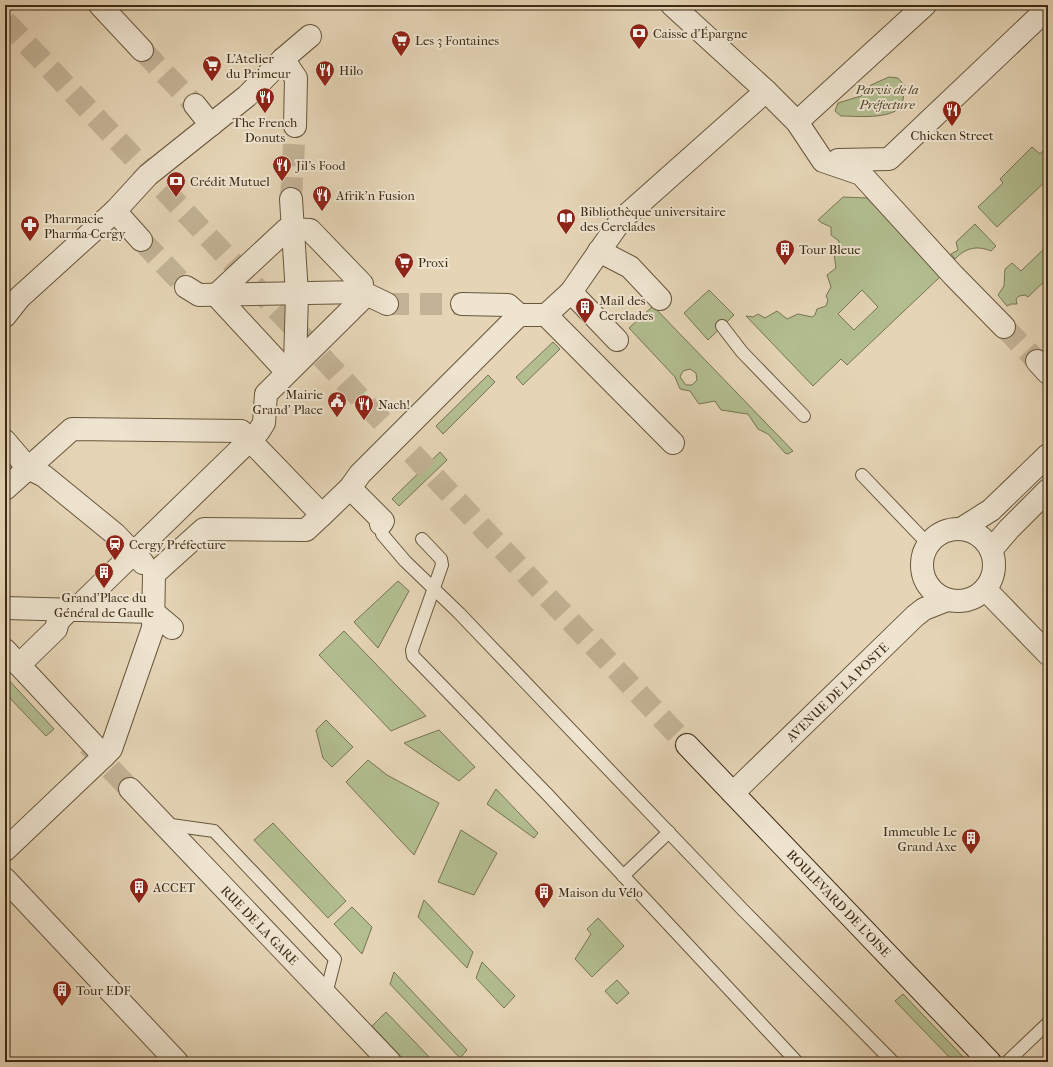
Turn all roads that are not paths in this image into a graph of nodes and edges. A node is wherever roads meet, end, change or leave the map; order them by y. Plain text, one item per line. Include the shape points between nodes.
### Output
1 (100, 5) edge
2 (672, 5) edge
3 (925, 5) edge
4 (1048, 8) edge
5 (310, 36) dead end
6 (142, 50) tunnel mouth
7 (283, 59) junction
8 (766, 91) junction
9 (195, 105) tunnel mouth
10 (797, 122) junction
11 (211, 125) junction
12 (295, 126) tunnel mouth
13 (890, 159) junction
14 (823, 161) junction
15 (862, 174) junction
16 (291, 199) tunnel mouth
17 (115, 211) junction
18 (292, 230) junction
19 (141, 240) tunnel mouth
20 (599, 252) junction
21 (186, 287) tunnel mouth
22 (362, 292) junction
23 (571, 292) junction
24 (297, 294) junction
25 (216, 295) junction
26 (660, 299) dead end
27 (387, 304) tunnel mouth
28 (462, 304) tunnel mouth
29 (519, 315) junction
30 (546, 315) junction
31 (5, 316) edge
32 (722, 326) dead end
33 (1004, 327) tunnel mouth
34 (617, 340) dead end
35 (291, 368) junction
36 (804, 416) dead end
37 (250, 439) junction
38 (5, 441) edge
39 (673, 443) dead end
40 (1048, 455) edge
41 (28, 468) junction
42 (862, 475) dead end
43 (350, 488) junction
44 (5, 489) edge
45 (1048, 490) edge
46 (322, 515) junction
47 (379, 523) joint
48 (961, 528) junction
49 (422, 539) dead end
50 (928, 544) junction
51 (991, 550) junction
52 (133, 553) junction
53 (154, 574) junction
54 (985, 589) junction
55 (434, 590) junction
56 (947, 600) junction
57 (5, 608) edge
58 (72, 610) junction
59 (154, 612) junction
60 (172, 628) dead end
61 (1048, 654) edge
62 (12, 657) edge
63 (687, 745) tunnel mouth
64 (104, 756) junction
65 (130, 789) tunnel mouth
66 (733, 793) junction
67 (163, 824) junction
68 (669, 832) junction
69 (5, 850) edge
70 (623, 876) junction
71 (5, 879) edge
72 (326, 994) junction
73 (1048, 1023) edge
74 (177, 1062) edge
75 (390, 1062) edge
76 (797, 1062) edge
77 (893, 1062) edge
78 (990, 1062) edge
79 (1007, 1062) edge

1 - 6 street
2 - 8 street
3 - 10 street
4 - 13 street
5 - 7 street
7 - 11 street via 247,96
7 - 12 street via 296,78
8 - 10 street
8 - 20 street via 621,220
9 - 11 street
10 - 14 street
11 - 17 street via 148,175
13 - 14 street
13 - 15 street
14 - 15 street
15 - 33 street via 953,275
16 - 18 street
17 - 19 street
17 - 31 street via 20,298
18 - 22 street via 310,230 362,284
18 - 24 street
18 - 25 street via 287,229
20 - 23 street
20 - 26 street via 630,267
21 - 25 street via 199,295
22 - 24 street
22 - 27 street
22 - 35 street via 362,299
23 - 30 street
23 - 34 street
24 - 25 street
24 - 35 street
25 - 35 street
28 - 29 street via 508,305
29 - 30 street
29 - 43 street via 360,474
30 - 39 street
32 - 36 lane via 742,352
35 - 37 street via 266,394 264,423
37 - 41 street via 241,431 72,429
37 - 46 street
37 - 52 street
38 - 41 street
40 - 48 street via 991,510
41 - 44 street
41 - 52 street via 44,476 115,534
42 - 50 lane
43 - 46 street
43 - 47 street
45 - 51 street via 1009,528
46 - 53 street via 306,530 204,528
47 - 55 lane
48 - 50 street via 946,530
48 - 51 street via 976,533
49 - 55 lane via 442,562
50 - 56 street via 922,559 924,579 930,589
51 - 54 street via 994,571
52 - 53 street
52 - 58 street
53 - 59 street
54 - 56 street via 969,599
54 - 61 street
55 - 68 lane
55 - 70 lane via 412,650 413,656
56 - 66 street, AVENUE DE LA POSTE via 924,609 915,616
57 - 58 street
58 - 59 street
58 - 62 street via 58,621 56,629
59 - 60 street
59 - 64 street via 151,635 111,749
62 - 64 street
63 - 66 street, BOULEVARD DE L'OISE
64 - 69 street
65 - 67 street, RUE DE LA GARE
66 - 78 street, BOULEVARD DE L'OISE
67 - 72 street, RUE DE LA GARE
67 - 72 lane via 214,831 335,959
68 - 70 lane
68 - 77 lane
70 - 76 lane
71 - 74 street
72 - 75 street, RUE DE LA GARE
73 - 79 lane

